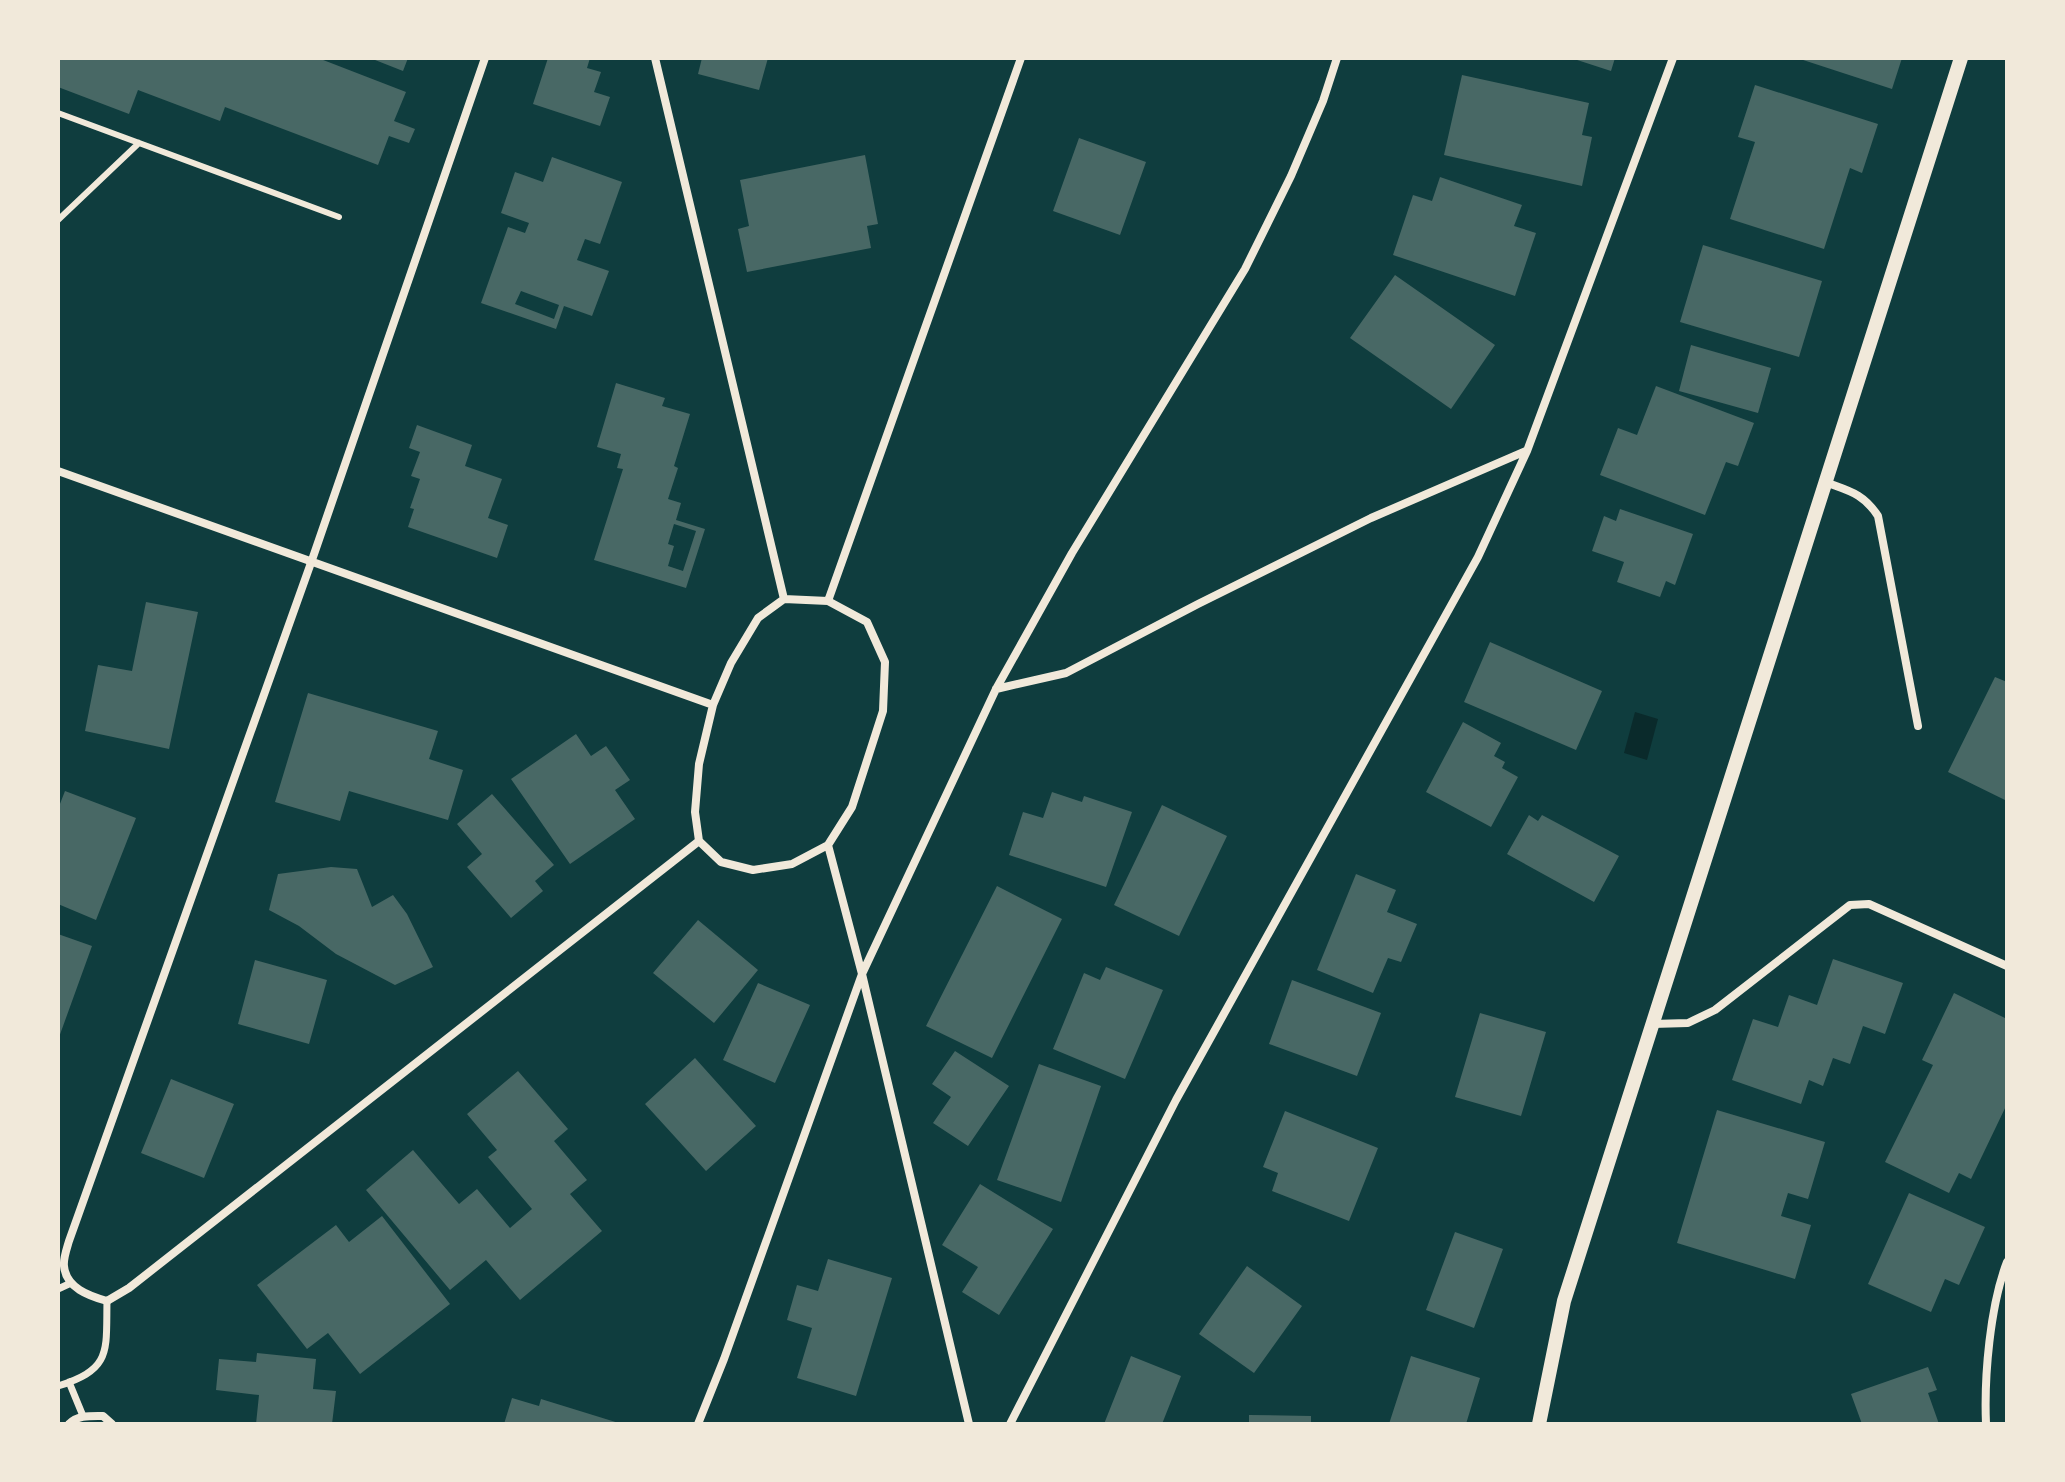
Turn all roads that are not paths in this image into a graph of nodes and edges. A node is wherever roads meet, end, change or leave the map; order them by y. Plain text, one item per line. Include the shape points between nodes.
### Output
1 (485, 58) edge
2 (655, 58) edge
3 (1021, 58) edge
4 (1337, 58) edge
5 (1673, 58) edge
6 (1961, 58) edge
7 (58, 113) edge
8 (139, 143) junction
9 (339, 217) dead end
10 (58, 220) edge
11 (1527, 451) junction
12 (58, 471) edge
13 (1825, 482) junction
14 (312, 560) junction
15 (784, 599) junction
16 (828, 601) junction
17 (996, 689) junction
18 (713, 705) junction
19 (1918, 726) dead end
20 (699, 841) junction
21 (828, 845) junction
22 (2007, 966) edge
23 (862, 974) junction
24 (1651, 1024) junction
25 (2007, 1262) edge
26 (71, 1283) junction
27 (58, 1289) edge
28 (107, 1301) junction
29 (69, 1382) junction
30 (58, 1386) edge
31 (83, 1416) junction
32 (69, 1424) edge
33 (112, 1424) edge
34 (698, 1424) edge
35 (969, 1424) edge
36 (1010, 1424) edge
37 (1539, 1424) edge
38 (1986, 1424) edge

1 - 14 street
2 - 15 street
3 - 16 street
4 - 17 street via 1291,176 1245,269
5 - 11 street
6 - 13 street
7 - 8 lane
8 - 9 lane
8 - 10 lane
11 - 17 street via 1371,518 1066,673
11 - 36 street via 1478,557 1176,1100
12 - 14 street
13 - 19 street via 1869,501 1878,516
13 - 24 street
14 - 18 street
14 - 26 street via 69,1241 64,1267
15 - 16 street
15 - 18 street via 758,618
16 - 21 street via 867,622 885,662 883,711 852,807
17 - 23 street
18 - 20 street via 699,764
20 - 21 street via 721,862 753,870 792,864
20 - 28 street
21 - 23 street
22 - 24 street via 1869,904 1850,905 1715,1010 1688,1023
23 - 34 street
23 - 35 street
24 - 37 street via 1564,1301
25 - 38 street via 1991,1342
26 - 27 street
26 - 28 street via 86,1295
28 - 29 street via 104,1351 97,1368
29 - 30 street
29 - 31 street
31 - 32 street
31 - 33 street via 103,1416

